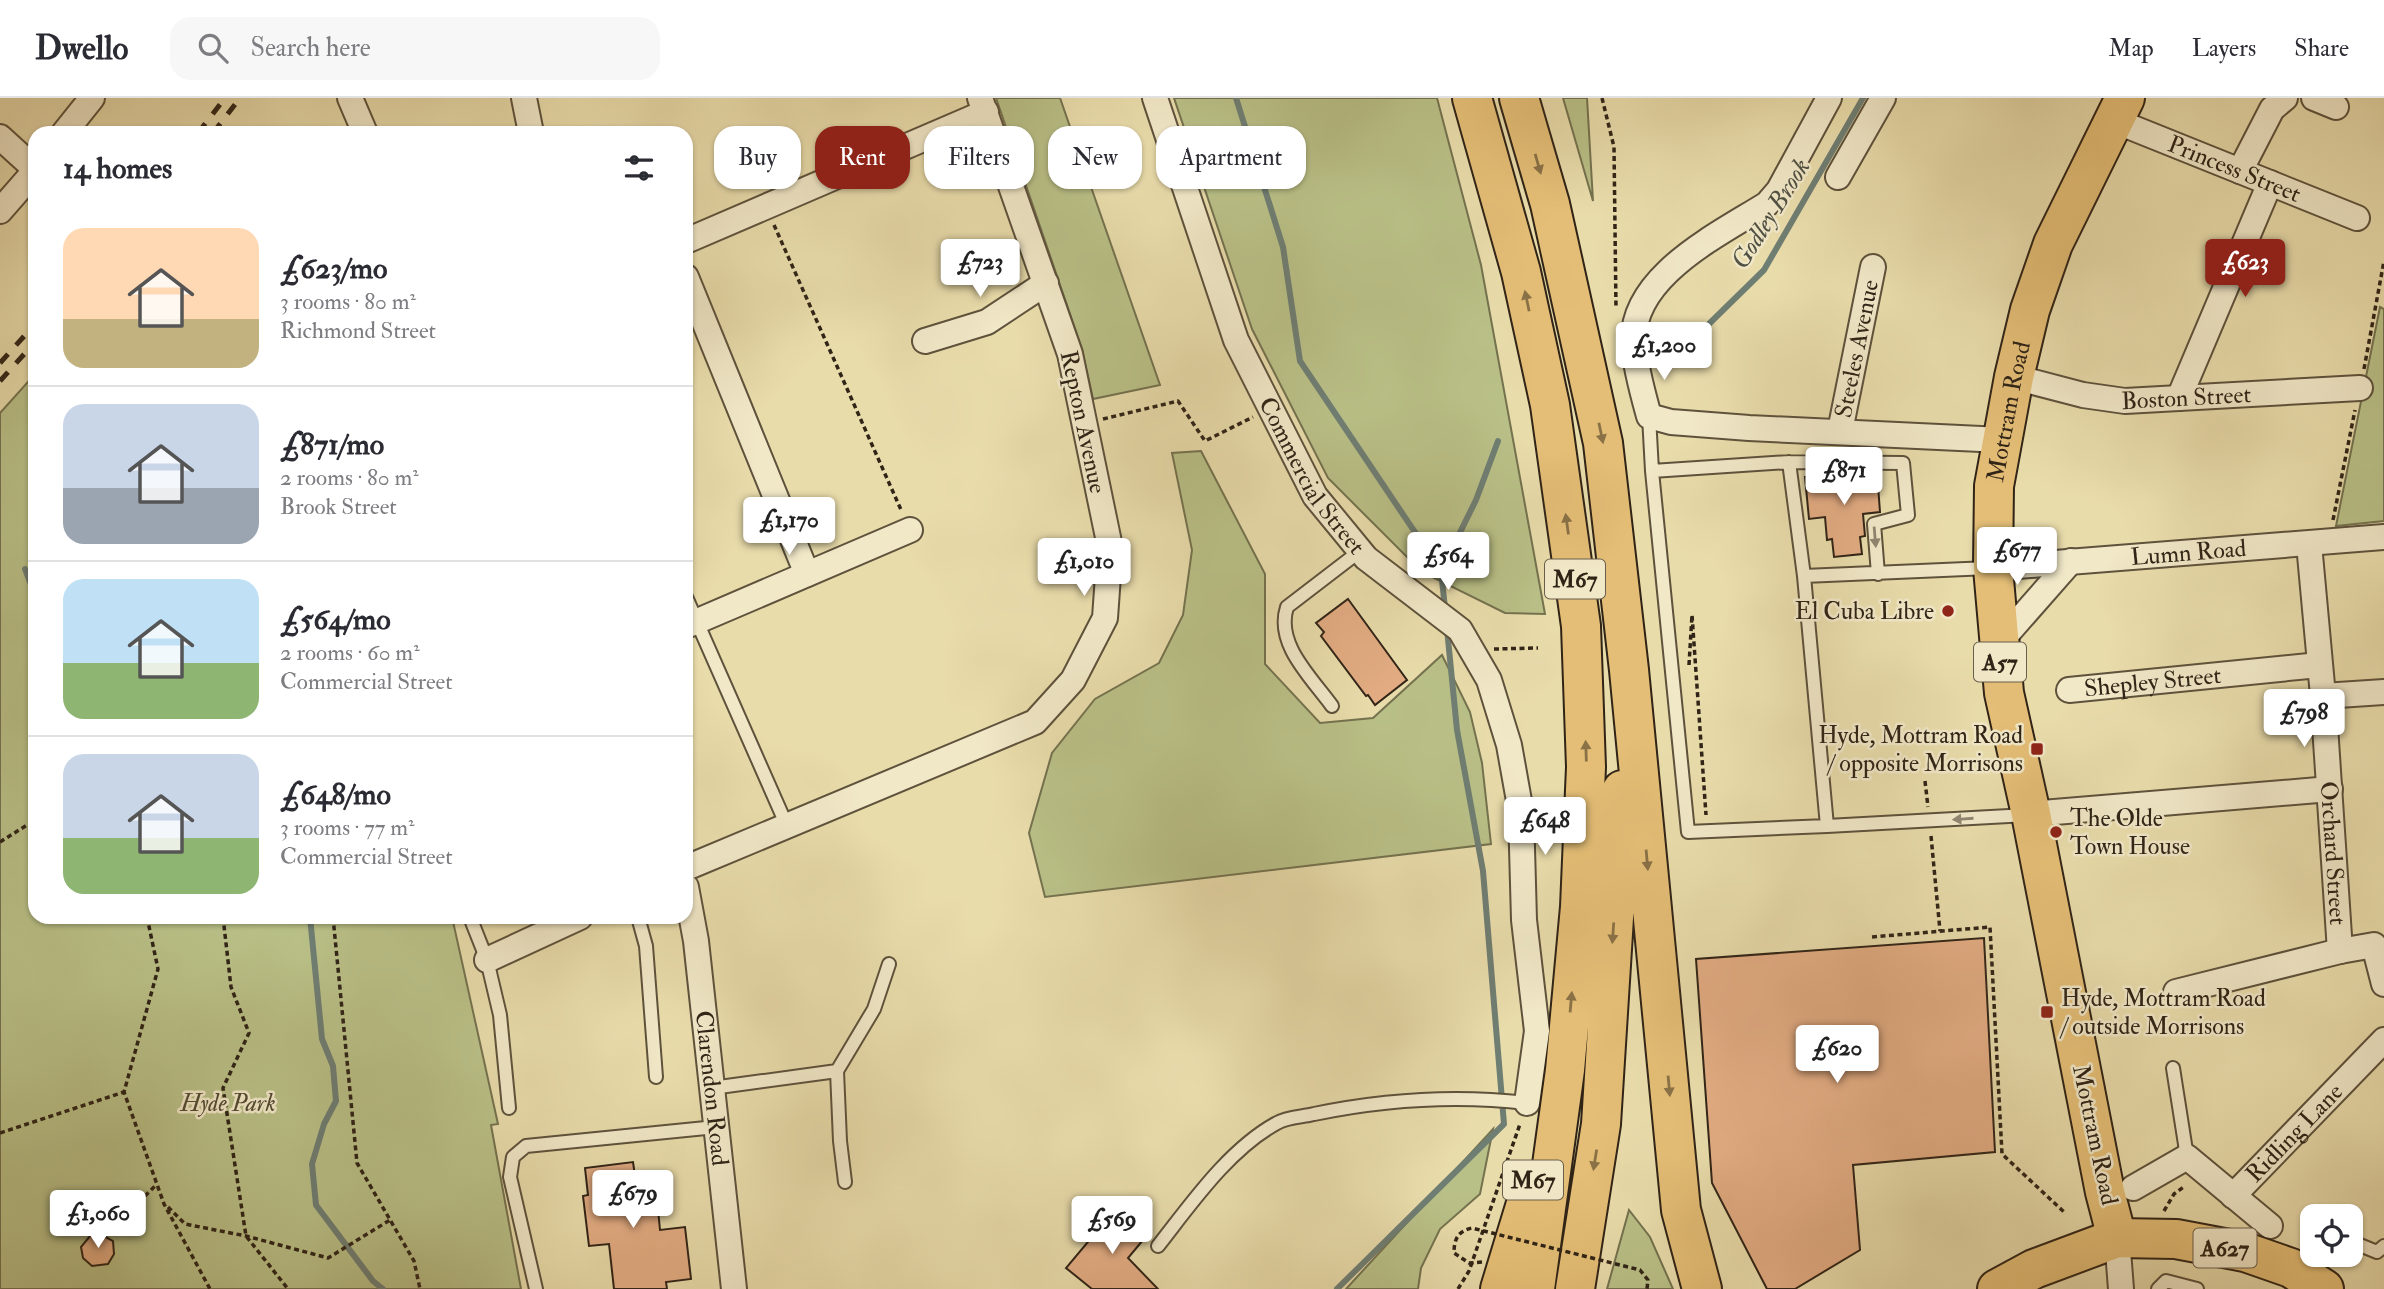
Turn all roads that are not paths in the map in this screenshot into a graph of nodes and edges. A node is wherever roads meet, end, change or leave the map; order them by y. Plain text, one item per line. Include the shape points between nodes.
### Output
1 (92, 98) edge
2 (350, 98) edge
3 (524, 98) edge
4 (1155, 98) edge
5 (1472, 98) edge
6 (1519, 98) edge
7 (1829, 98) edge
8 (1883, 98) edge
9 (2285, 98) edge
10 (983, 105) edge
11 (2119, 109) edge
12 (70, 126) edge
13 (362, 126) edge
14 (530, 126) edge
15 (0, 137) edge
16 (28, 163) edge
17 (2240, 171) junction
18 (1838, 177) dead end
19 (28, 178) edge
20 (2270, 183) junction
21 (0, 211) edge
22 (2357, 218) dead end
23 (693, 238) edge
24 (1873, 267) dead end
25 (1045, 284) junction
26 (693, 294) edge
27 (925, 341) dead end
28 (2014, 377) junction
29 (2360, 387) dead end
30 (2179, 398) junction
31 (1649, 416) junction
32 (1840, 431) junction
33 (2003, 440) junction
34 (1789, 461) junction
35 (1652, 471) junction
36 (910, 530) road end
37 (2384, 537) edge
38 (2309, 544) junction
39 (1360, 551) junction
40 (2071, 561) junction
41 (1993, 568) junction
42 (807, 574) junction
43 (1878, 574) junction
44 (1804, 576) junction
45 (693, 623) edge
46 (693, 628) edge
47 (1998, 643) junction
48 (2319, 666) junction
49 (1629, 670) junction
50 (2069, 690) dead end
51 (2384, 692) edge
52 (2323, 696) junction
53 (1332, 706) dead end
54 (2330, 789) junction
55 (2031, 814) junction
56 (787, 826) junction
57 (1827, 826) junction
58 (693, 865) edge
59 (473, 924) edge
60 (565, 924) edge
61 (640, 924) edge
62 (693, 924) edge
63 (2379, 942) edge
64 (2340, 951) junction
65 (487, 960) junction
66 (889, 964) dead end
67 (2384, 984) edge
68 (2176, 992) dead end
69 (2380, 1050) edge
70 (2173, 1068) dead end
71 (1565, 1070) junction
72 (837, 1072) junction
73 (656, 1077) dead end
74 (712, 1088) junction
75 (1527, 1103) joint
76 (509, 1108) dead end
77 (716, 1127) junction
78 (2196, 1164) junction
79 (845, 1182) dead end
80 (2133, 1188) dead end
81 (2233, 1196) junction
82 (2270, 1226) dead end
83 (2117, 1238) junction
84 (1158, 1246) dead end
85 (2363, 1246) edge
86 (2384, 1247) edge
87 (1491, 1275) edge
88 (536, 1289) edge
89 (734, 1289) edge
90 (1535, 1289) edge
91 (1575, 1289) edge
92 (1702, 1289) edge
93 (1997, 1289) edge
94 (2121, 1289) edge
95 (2158, 1289) edge
96 (2197, 1289) edge
97 (2324, 1289) edge

1 - 12 street
2 - 13 street
3 - 14 street
4 - 39 street, Commercial Street via 1236,340 1315,496
71 -> 5 main road, M67 via 1580,907 1586,767 1581,626 1550,405 1521,272
6 -> 49 main road, M67 via 1550,204 1603,443
7 - 31 street via 1767,204 1668,269 1651,290 1640,310 1633,346
8 - 18 street
9 - 17 street via 2272,109
10 - 23 street
10 - 25 street, Repton Avenue
11 - 17 street, Princess Street
11 - 28 main road, Mottram Road / A57 via 2053,244
15 - 16 street
17 - 20 street, Princess Street
19 - 21 street
20 - 22 street, Princess Street
20 - 30 street
24 - 32 street, Steeles Avenue
25 - 27 street via 987,322
25 - 56 street, Repton Avenue via 1070,354 1110,547 1105,618 1073,680 1035,722
26 - 42 street
28 - 30 street, Boston Street via 2125,401
28 - 33 main road, Mottram Road / A57
29 - 30 street, Boston Street
31 - 32 street via 1671,422
31 - 35 lane
32 - 33 street
33 - 41 main road, Mottram Road / A57 via 1994,486
34 - 35 lane
34 -> 43 lane via 1903,463 1908,515 1874,524
34 - 44 lane
35 - 57 lane via 1688,832
36 - 42 street
37 - 38 street, Lumn Road
38 - 40 street, Lumn Road
38 - 48 street, Orchard Street
39 - 53 lane via 1287,607 1283,620 1287,643
39 - 75 street, Commercial Street via 1460,630 1489,680 1509,745 1521,812 1524,920 1537,1031
40 - 41 street, Lumn Road
40 - 47 street
41 - 43 lane
41 - 47 main road, Mottram Road / A57
42 - 45 street
43 - 44 lane
44 - 57 lane
46 - 56 lane
47 - 55 main road, Mottram Road / A57 via 2004,693
48 - 50 street, Shepley Street
48 - 52 street, Orchard Street
49 -> 91 main road, M67 via 1601,1124
49 -> 92 main road, M67 via 1681,1210
51 - 52 street
52 - 54 street, Orchard Street
54 - 55 street
54 - 64 street, Orchard Street
55 -> 57 lane
55 - 83 main road, Mottram Road / A57
56 - 58 street, Repton Avenue
59 - 65 lane
60 - 65 street
61 - 73 lane via 646,946
62 - 74 street, Clarendon Road
63 - 64 street
63 - 67 street
64 - 68 street
65 - 76 lane via 500,1015
66 - 72 lane via 874,1009
69 - 81 street, Ridling Lane
70 - 78 lane
71 - 87 main road, M67
71 - 90 main road, M67
72 - 74 lane
72 - 79 lane
74 - 77 street, Clarendon Road
75 - 84 lane via 1495,1099 1364,1104 1279,1122 1248,1144 1208,1183
77 - 88 lane via 526,1146 513,1157 510,1177
77 - 89 street, Clarendon Road
78 - 80 street
78 - 81 street
81 - 82 street
83 - 93 main road, A627 via 2034,1269
83 - 94 street
83 - 97 main road, A627 via 2176,1240 2245,1252 2291,1268
85 - 86 lane via 2376,1252
95 - 96 lane via 2166,1282

